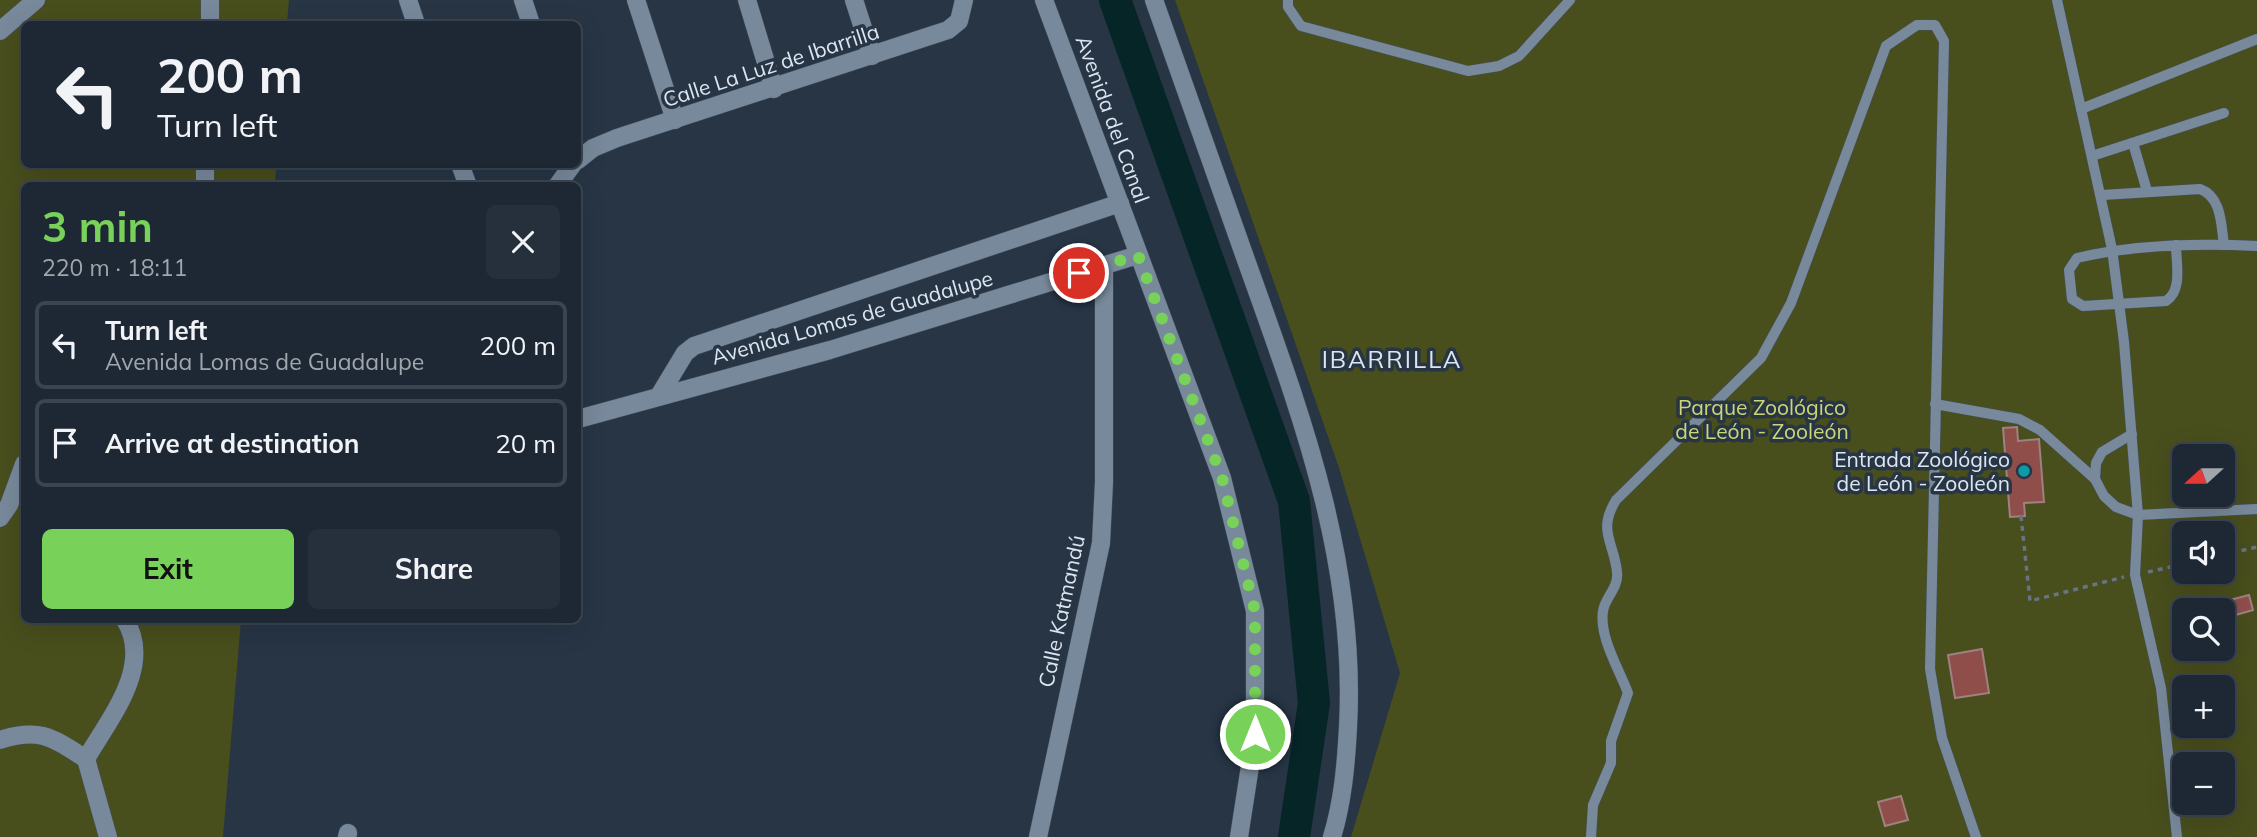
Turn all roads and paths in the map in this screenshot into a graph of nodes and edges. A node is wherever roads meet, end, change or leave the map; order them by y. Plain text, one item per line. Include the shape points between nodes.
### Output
1 (36, 0) edge
2 (211, 0) edge
3 (408, 0) edge
4 (523, 0) edge
5 (636, 0) edge
6 (747, 0) edge
7 (854, 0) edge
8 (964, 0) edge
9 (1044, 0) edge
10 (1154, 0) edge
11 (1288, 0) edge
12 (1570, 0) edge
13 (2057, 0) edge
14 (210, 21) edge
15 (415, 21) edge
16 (530, 21) edge
17 (0, 31) edge
18 (2257, 39) edge
19 (872, 56) junction
20 (775, 89) junction
21 (2081, 108) junction
22 (2224, 113) dead end
23 (675, 120) junction
24 (2133, 143) junction
25 (2092, 156) junction
26 (581, 158) edge
27 (2147, 191) junction
28 (2102, 195) junction
29 (1120, 203) junction
30 (2176, 245) junction
31 (2224, 245) junction
32 (2257, 246) edge
33 (2112, 249) junction
34 (1138, 255) junction
35 (1104, 265) junction
36 (2119, 306) junction
37 (659, 396) junction
38 (1935, 404) junction
39 (581, 418) edge
40 (2132, 434) junction
41 (21, 472) edge
42 (2095, 479) junction
43 (2257, 509) edge
44 (2138, 515) junction
45 (2021, 516) dead end
46 (0, 518) edge
47 (2257, 547) edge
48 (2235, 552) edge
49 (2172, 567) edge
50 (2135, 575) junction
51 (127, 623) edge
52 (0, 740) edge
53 (86, 759) junction
54 (105, 836) edge
55 (1038, 837) edge
56 (1239, 837) edge
57 (1332, 837) edge
58 (1591, 837) edge
59 (1976, 837) edge
60 (2177, 837) edge

1 - 17 street
2 - 14 street
3 - 15 street
4 - 16 street
5 - 23 street
6 - 20 street
7 - 19 street
8 - 19 street, Calle La Luz de Ibarrilla via 959,21 948,30
9 - 29 street, Avenida del Canal
10 - 57 street via 1308,436 1329,518 1347,610 1351,685 1346,767
11 - 12 lane via 1301,26 1468,71 1499,66 1519,56
13 - 21 lane
18 - 21 lane
19 - 20 street, Calle La Luz de Ibarrilla
20 - 23 street, Calle La Luz de Ibarrilla
21 - 25 lane
22 - 24 lane
23 - 26 street, Calle La Luz de Ibarrilla via 593,148
24 - 25 lane
24 - 27 lane
25 - 28 lane
27 - 28 lane
27 - 31 lane via 2210,192 2217,203
28 - 33 lane
29 - 34 street, Avenida del Canal
29 - 37 street via 694,346
30 - 31 lane
30 - 33 lane
30 - 36 lane via 2174,296
31 - 32 lane
33 - 36 lane
33 - 36 lane via 2072,263 2072,299 2083,306
34 - 35 street, Avenida Lomas de Guadalupe
34 - 56 street, Avenida del Canal via 1222,478 1255,611 1255,734
35 - 37 street, Avenida Lomas de Guadalupe via 830,350
35 - 55 street, Calle Katmandú via 1101,543
36 - 40 lane
37 - 39 street, Avenida Lomas de Guadalupe
38 - 42 lane via 2019,419 2040,430
38 - 58 lane via 1944,41 1935,25 1917,25 1886,47 1790,303 1761,358 1616,500 1607,515 1618,573 1603,608 1602,626 1628,693 1611,741 1611,763 1593,805
38 - 59 lane via 1930,669 1942,738
40 - 42 lane via 2102,452
40 - 44 lane
41 - 46 street
42 - 44 lane via 2116,507
43 - 44 lane
44 - 50 lane
45 - 50 path via 2031,601
47 - 48 path
49 - 50 path
50 - 60 lane via 2161,688
51 - 53 street via 135,660 127,689
52 - 53 street via 33,732 52,737
53 - 54 street

